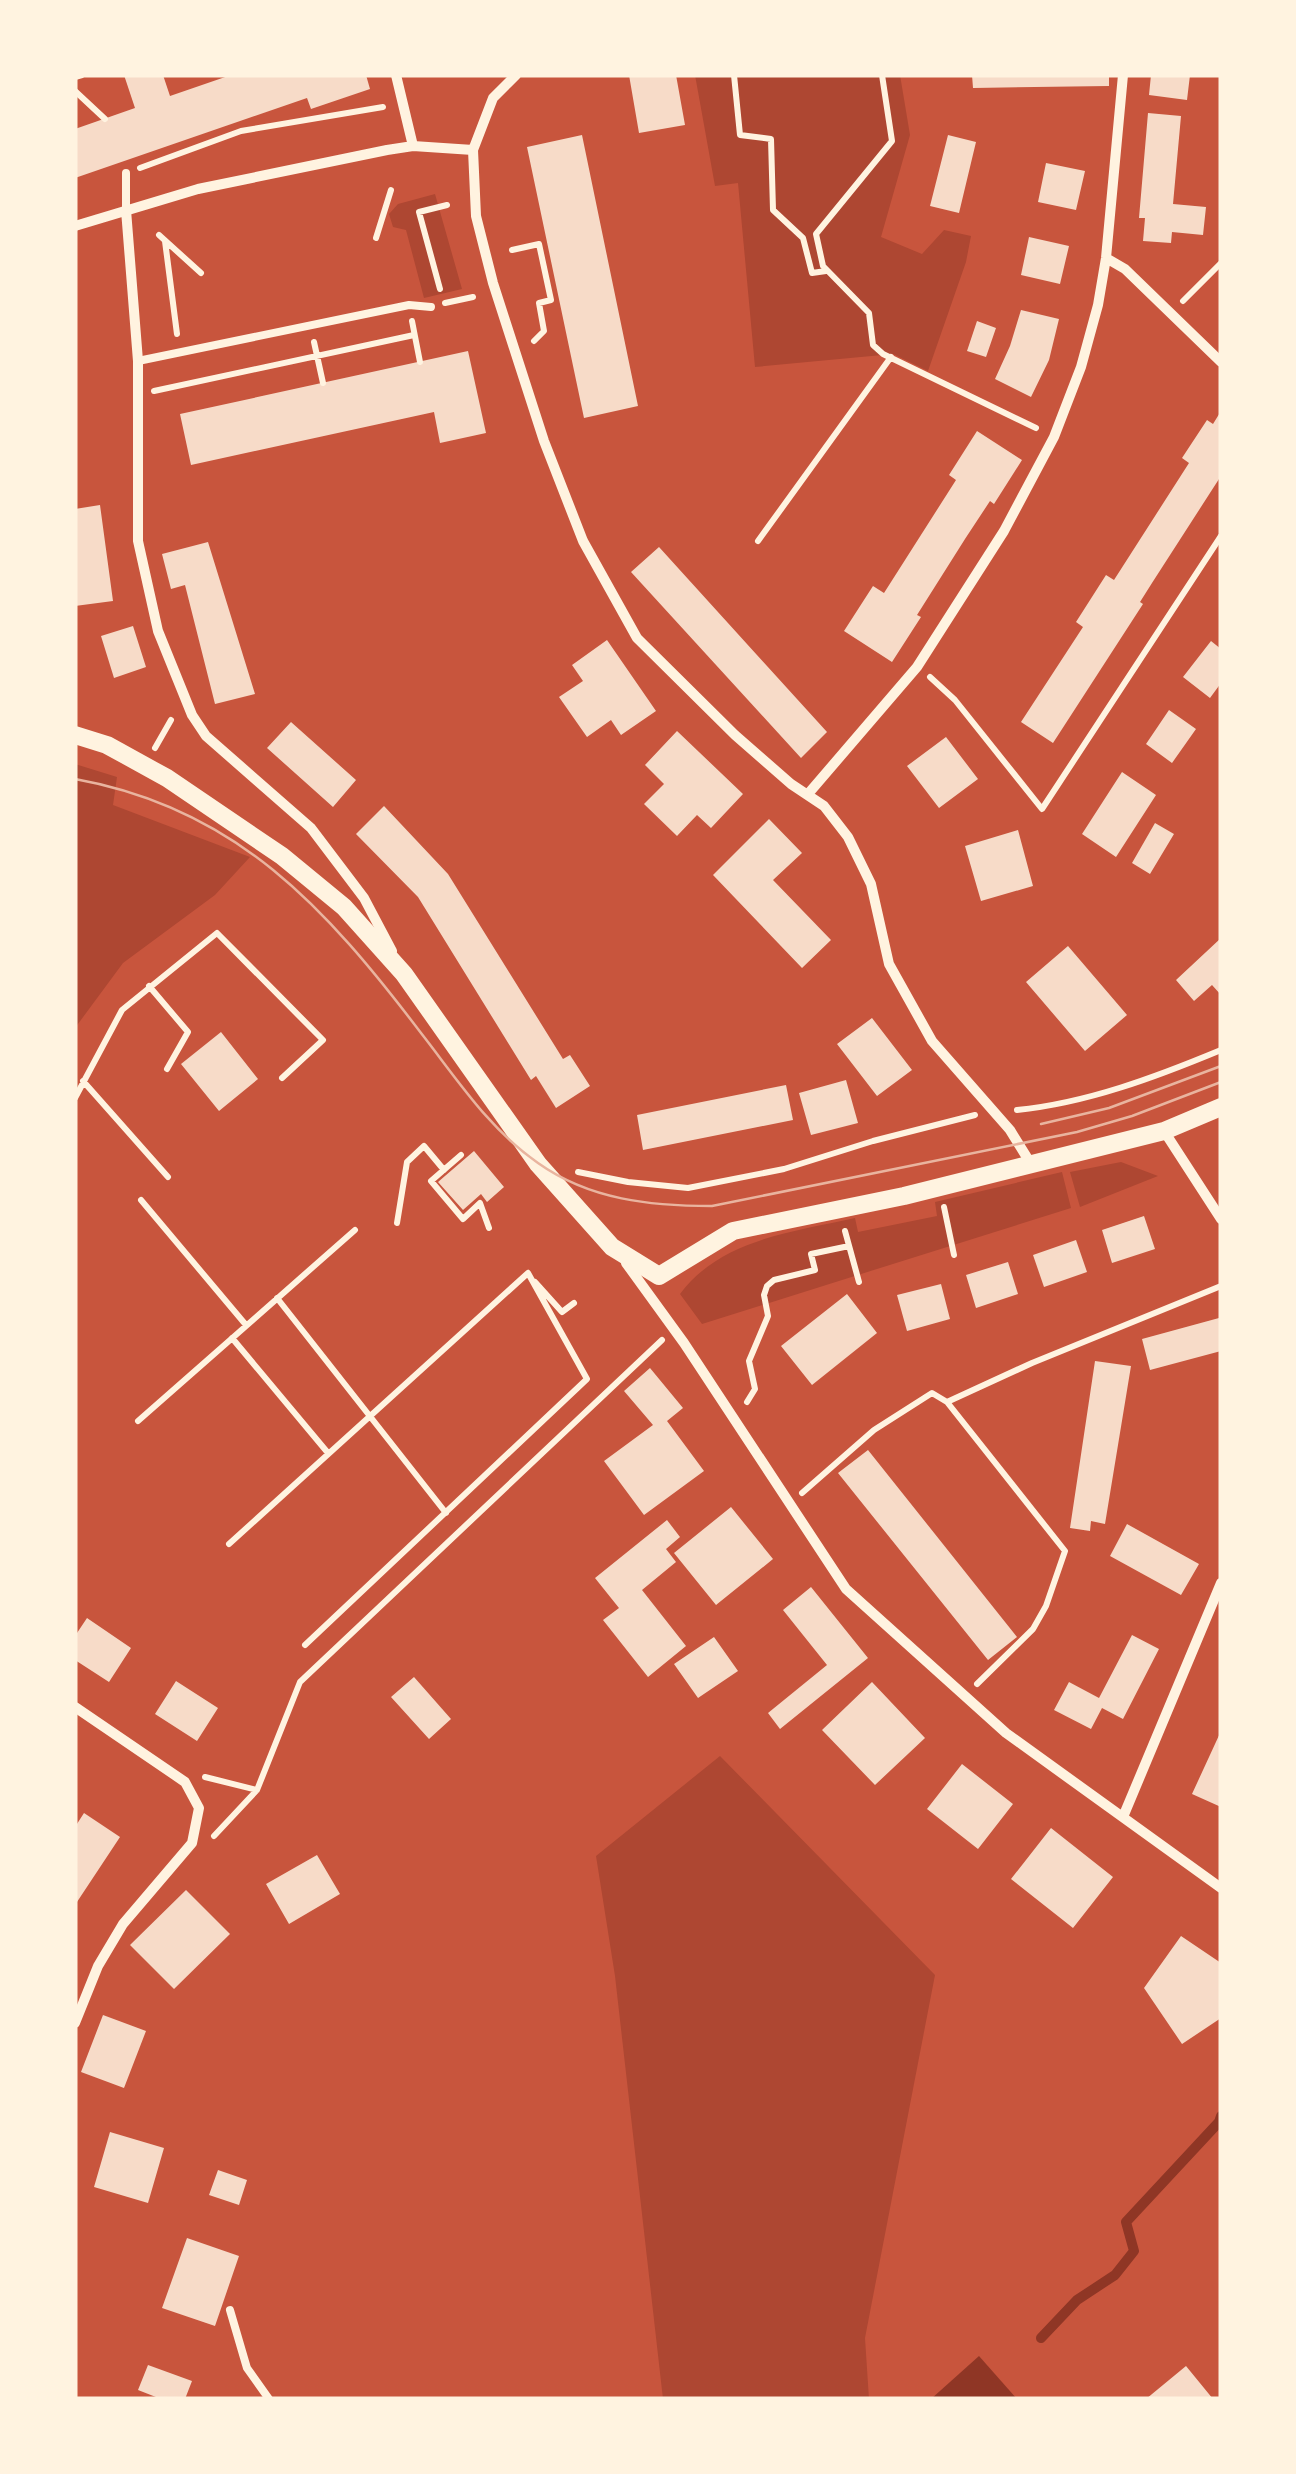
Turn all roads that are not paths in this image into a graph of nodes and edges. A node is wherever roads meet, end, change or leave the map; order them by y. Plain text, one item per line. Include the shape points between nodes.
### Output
1 (396, 75) edge
2 (516, 75) edge
3 (1123, 75) edge
4 (413, 146) junction
5 (473, 150) junction
6 (126, 172) dead end
7 (126, 210) junction
8 (75, 226) edge
9 (1106, 258) junction
10 (432, 307) dead end
11 (138, 361) junction
12 (1221, 362) edge
13 (75, 735) edge
14 (808, 794) junction
15 (404, 974) junction
16 (1221, 1107) edge
17 (1164, 1131) junction
18 (1031, 1164) junction
19 (1221, 1219) edge
20 (612, 1247) junction
21 (1221, 1583) edge
22 (75, 1708) edge
23 (1123, 1817) junction
24 (1221, 1888) edge
25 (75, 2023) edge
26 (230, 2310) dead end
27 (268, 2399) edge

1 - 4 street
2 - 5 street via 493,98
3 - 9 street
4 - 5 street
4 - 7 street
5 - 14 street via 476,216 493,283 583,541 636,638 735,735
6 - 7 lane
7 - 8 street
7 - 11 street
9 - 12 street
9 - 14 street via 1081,367 1054,437 1004,530 917,667
10 - 11 lane via 409,305
11 - 15 street via 138,541 158,631 184,697 206,736 311,828 364,898
13 - 15 street via 144,765 282,856 344,906
14 - 18 street via 848,837 870,884 889,964 932,1041
15 - 20 street via 538,1164
16 - 17 street
17 - 18 street
17 - 19 street
18 - 20 street via 733,1232 659,1276
20 - 23 street via 846,1589 1006,1733
21 - 23 street
22 - 25 street via 185,1782 199,1808 192,1842 123,1924
23 - 24 street
26 - 27 lane via 247,2368

